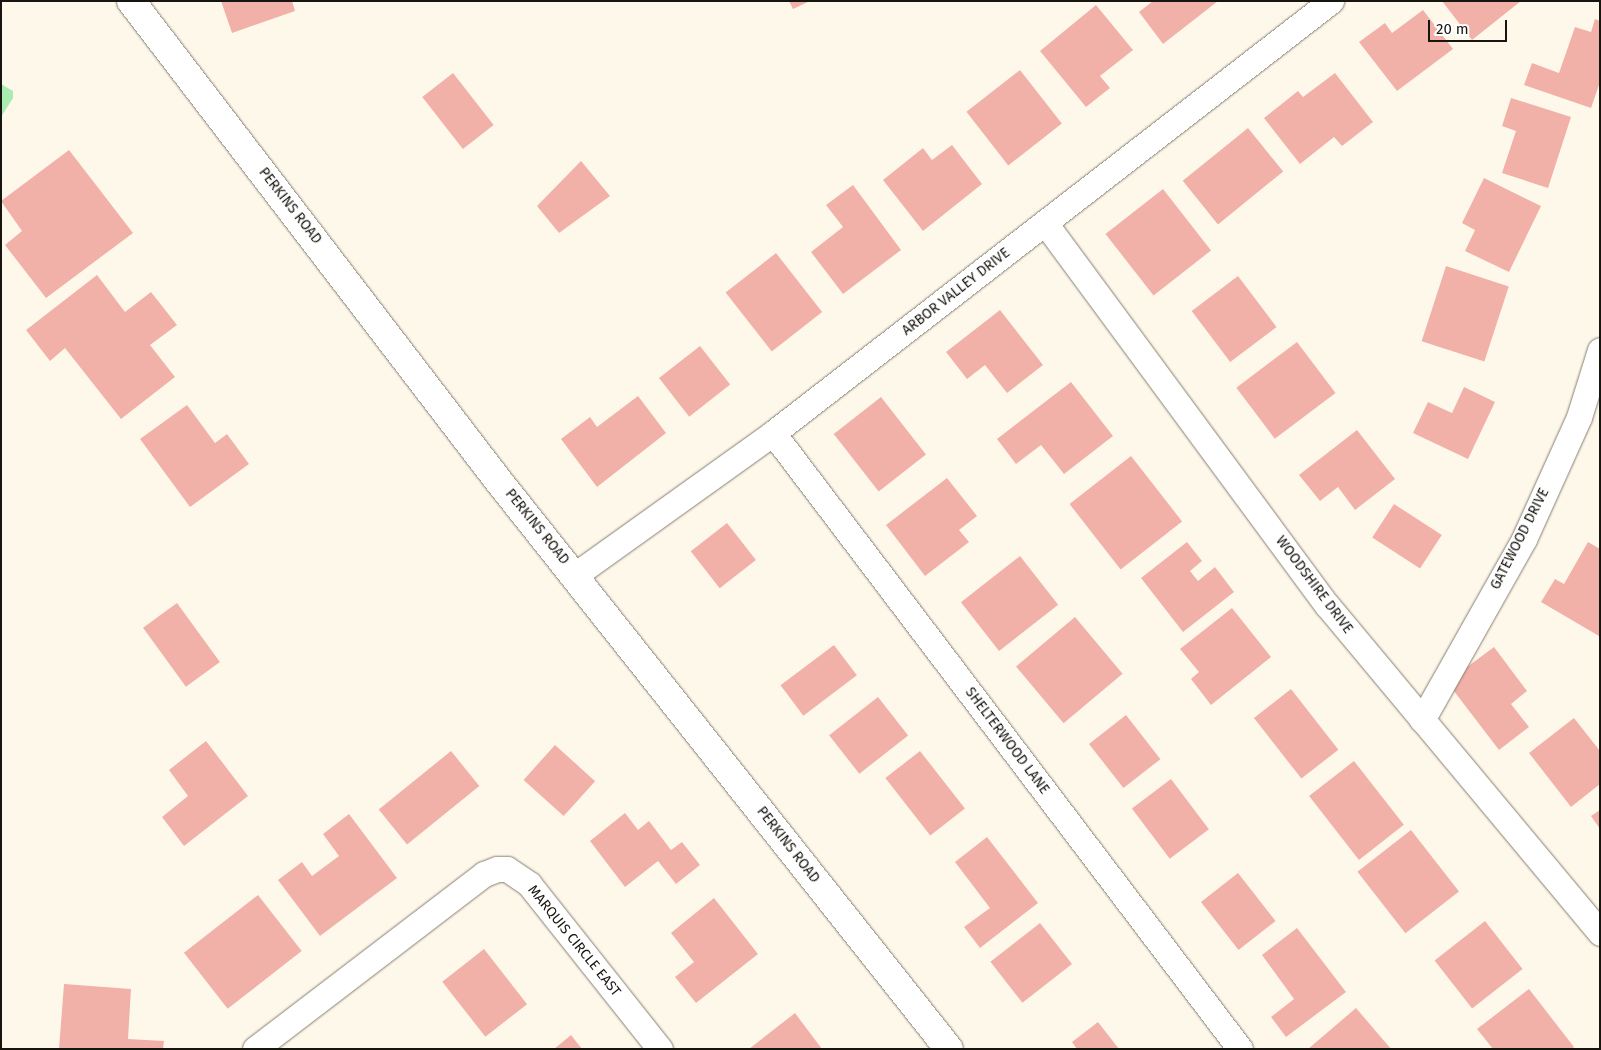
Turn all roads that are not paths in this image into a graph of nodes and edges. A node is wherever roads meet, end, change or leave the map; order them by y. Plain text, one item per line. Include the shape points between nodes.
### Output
1 (131, 1) edge
2 (1331, 1) edge
3 (1046, 223) junction
4 (1600, 350) edge
5 (773, 433) junction
6 (575, 575) junction
7 (1422, 720) junction
8 (1600, 933) edge
9 (255, 1049) edge
10 (660, 1049) edge
11 (949, 1049) edge
12 (1240, 1049) edge

1 - 6 main road, PERKINS ROAD
2 - 3 street, ARBOR VALLEY DRIVE
3 - 5 street, ARBOR VALLEY DRIVE
3 - 7 street, WOODSHIRE DRIVE via 1327,605
4 - 7 street, GATEWOOD DRIVE via 1579,417 1524,539
5 - 6 street, ARBOR VALLEY DRIVE
5 - 12 street, SHELTERWOOD LANE
6 - 11 main road, PERKINS ROAD
7 - 8 street, WOODSHIRE DRIVE
9 - 10 street, MARQUIS CIRCLE EAST via 484,874 507,869 529,884 558,917

